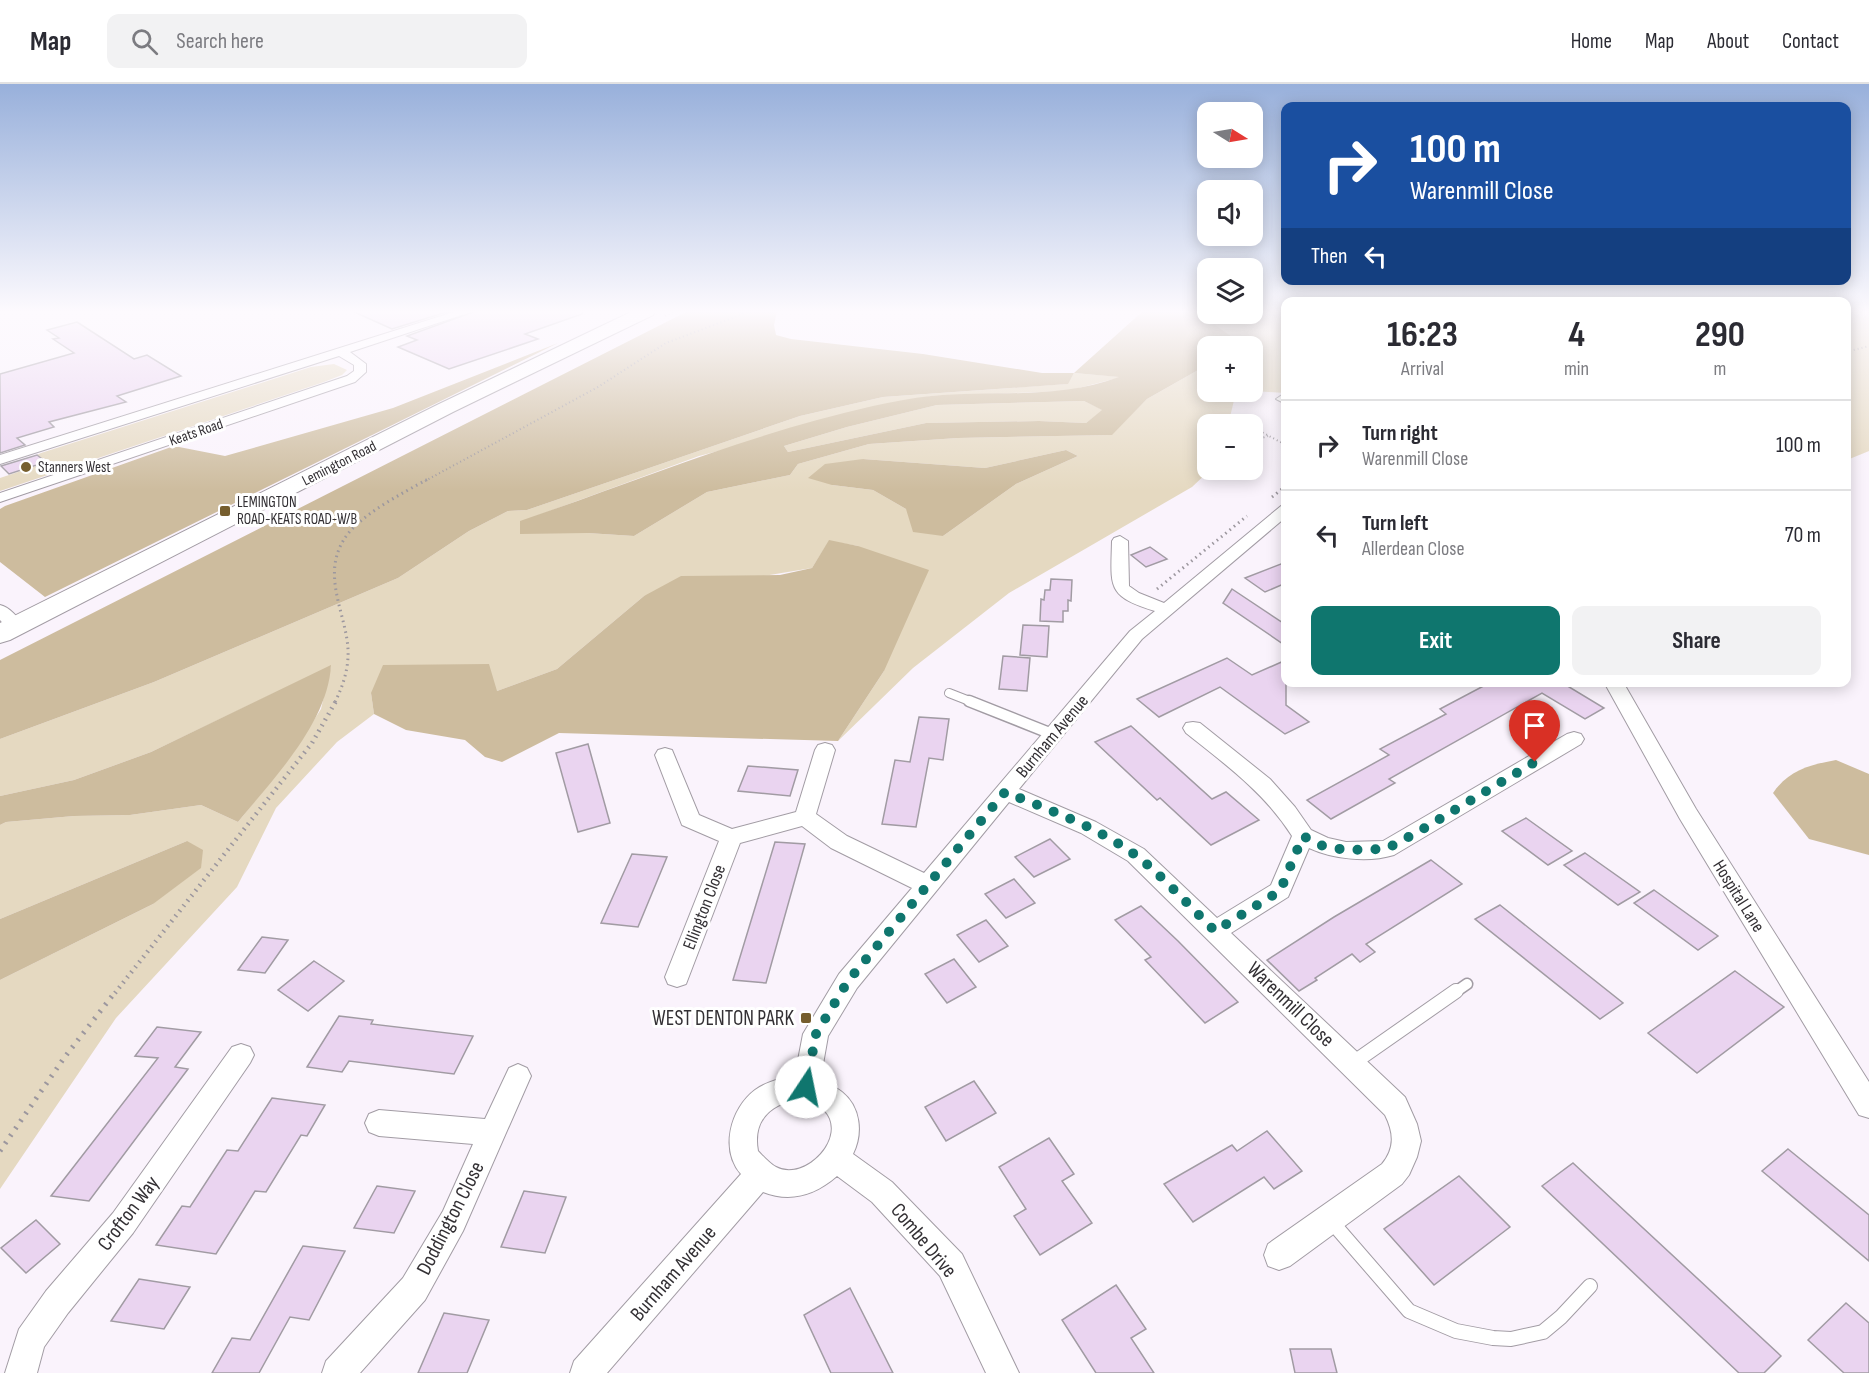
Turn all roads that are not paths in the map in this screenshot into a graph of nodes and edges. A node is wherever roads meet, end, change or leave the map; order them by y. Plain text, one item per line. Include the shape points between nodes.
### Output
1 (276, 371) edge
2 (360, 371) edge
3 (522, 371) edge
4 (0, 460) edge
5 (0, 498) edge
6 (1277, 505) edge
7 (1120, 541) dead end
8 (1167, 609) junction
9 (5, 623) edge
10 (1616, 687) edge
11 (949, 693) dead end
12 (1193, 728) dead end
13 (1052, 734) junction
14 (1574, 739) dead end
15 (825, 750) dead end
16 (665, 755) dead end
17 (1005, 792) junction
18 (806, 817) junction
19 (1303, 836) junction
20 (731, 837) junction
21 (927, 885) junction
22 (1215, 931) junction
23 (677, 977) dead end
24 (1467, 984) dead end
25 (241, 1055) dead end
26 (1353, 1063) junction
27 (518, 1076) dead end
28 (806, 1087) junction
29 (1869, 1106) edge
30 (379, 1123) dead end
31 (492, 1133) junction
32 (837, 1159) junction
33 (760, 1174) junction
34 (1329, 1219) junction
35 (1279, 1255) dead end
36 (1590, 1286) dead end
37 (21, 1373) edge
38 (338, 1373) edge
39 (586, 1373) edge
40 (1003, 1373) edge

1 - 4 street
2 - 5 street, Keats Road via 351,379
3 - 9 main road, Lemington Road
6 - 8 street, Burnham Avenue
7 - 8 street via 1122,589
8 - 13 street, Burnham Avenue via 1136,635
10 - 29 street, Hospital Lane via 1688,814
11 - 13 lane
12 - 19 street via 1263,784
13 - 17 street, Burnham Avenue
14 - 19 street via 1386,849 1346,850 1323,846
15 - 18 street
16 - 20 street via 690,820
17 - 21 street, Burnham Avenue
17 - 22 street, Warenmill Close via 1061,814 1136,855
18 - 20 street
18 - 21 street via 838,842
19 - 22 street via 1280,891
20 - 23 street, Ellington Close
21 - 28 street, Burnham Avenue via 848,981 816,1034
22 - 26 street, Warenmill Close
24 - 26 lane
25 - 37 street, Crofton Way via 123,1223 30,1340
26 - 34 street, Warenmill Close via 1395,1106 1407,1136 1407,1151 1392,1174
27 - 31 street, Doddington Close
28 - 32 street via 834,1100 843,1113 845,1144
28 - 33 street via 769,1095 755,1108 746,1125 743,1143 748,1160
30 - 31 street
31 - 38 street, Doddington Close via 453,1221 414,1289
32 - 33 street via 825,1172 792,1184
32 - 40 street, Combe Drive via 882,1192 951,1265
33 - 39 street, Burnham Avenue
34 - 35 street, Warenmill Close
34 - 36 lane via 1409,1311 1441,1328 1523,1339 1545,1331

